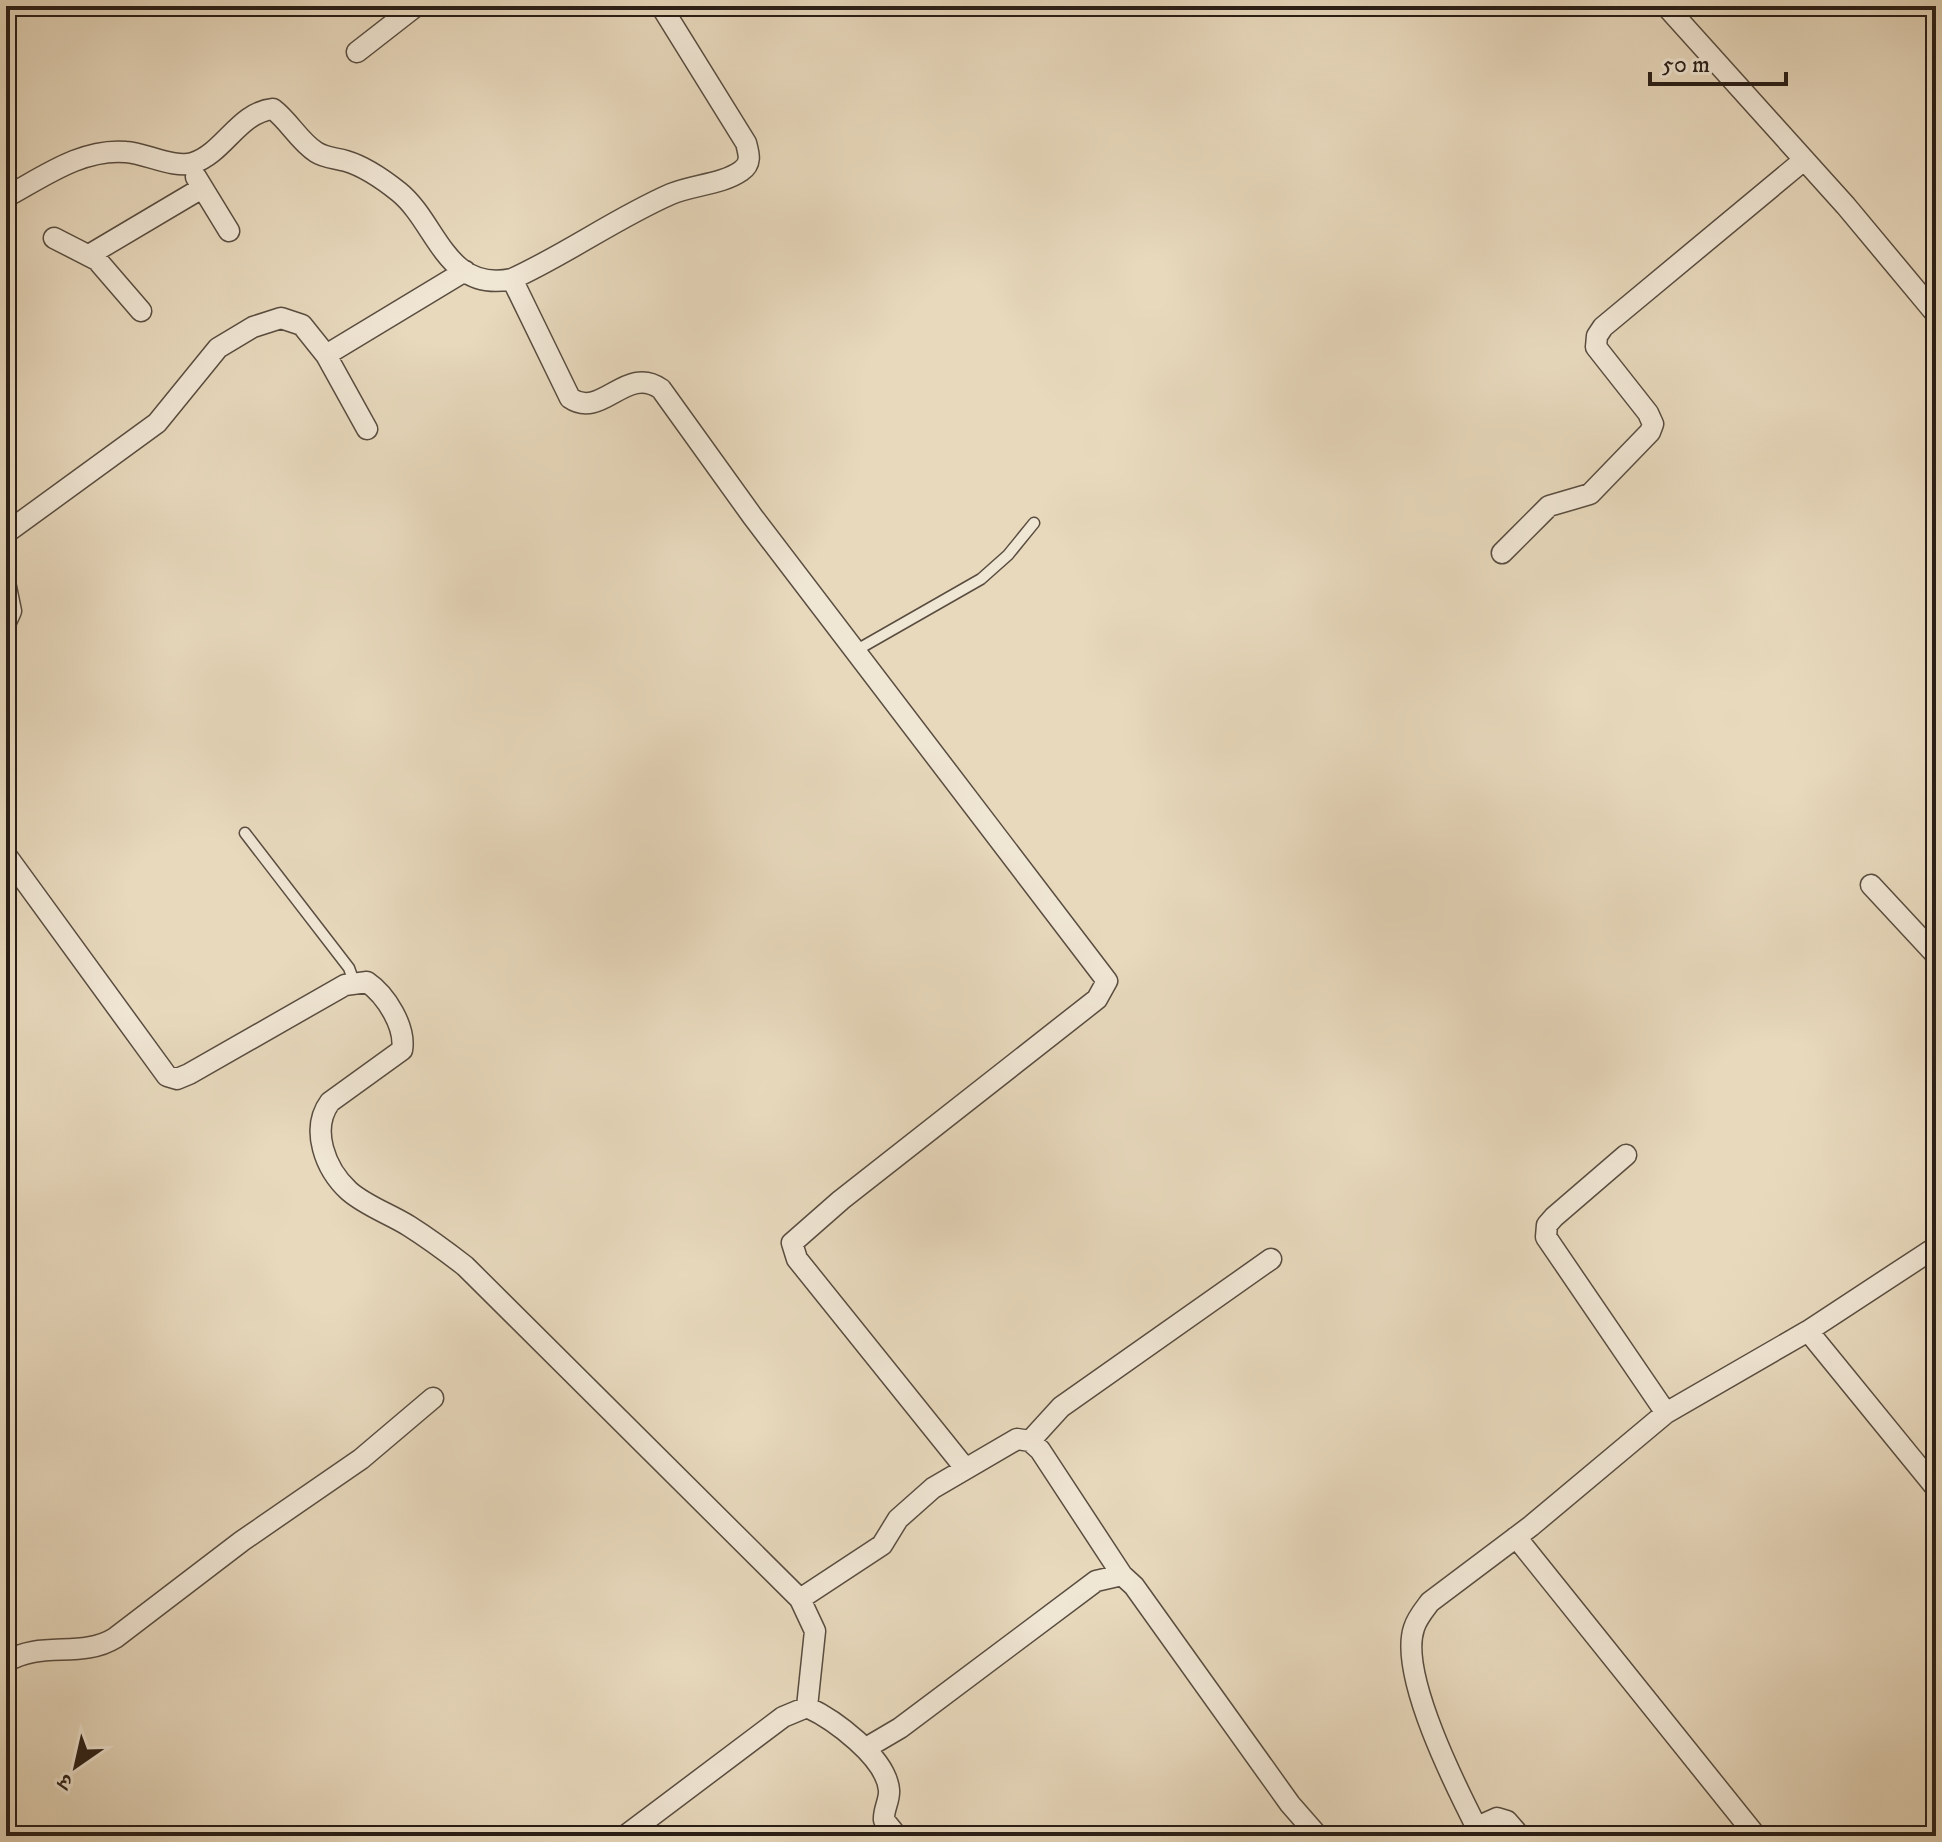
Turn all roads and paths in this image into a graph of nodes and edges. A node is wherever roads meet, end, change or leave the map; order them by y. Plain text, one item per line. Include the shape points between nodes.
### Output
1 (416, 6) edge
2 (661, 6) edge
3 (1666, 6) edge
4 (357, 52) dead end
5 (1804, 160) junction
6 (189, 165) junction
7 (202, 188) junction
8 (6, 197) edge
9 (229, 231) dead end
10 (54, 238) dead end
11 (89, 255) junction
12 (465, 271) junction
13 (512, 279) junction
14 (141, 311) dead end
15 (1936, 314) edge
16 (326, 355) junction
17 (367, 429) dead end
18 (1034, 523) dead end
19 (6, 533) edge
20 (1502, 553) dead end
21 (6, 587) edge
22 (6, 622) edge
23 (855, 651) junction
24 (245, 833) dead end
25 (6, 855) edge
26 (1871, 885) dead end
27 (1936, 955) edge
28 (354, 982) junction
29 (1626, 1155) dead end
30 (1936, 1247) edge
31 (1271, 1259) dead end
32 (1808, 1331) junction
33 (433, 1398) dead end
34 (1666, 1413) junction
35 (1030, 1441) junction
36 (965, 1468) junction
37 (1936, 1488) edge
38 (1516, 1537) junction
39 (1122, 1575) junction
40 (800, 1599) junction
41 (6, 1662) edge
42 (807, 1707) junction
43 (866, 1748) junction
44 (1479, 1831) edge
45 (625, 1836) edge
46 (897, 1836) edge
47 (1318, 1836) edge
48 (1520, 1836) edge
49 (1756, 1836) edge

1 - 4 street
2 - 13 street via 746,143 747,166 644,206
3 - 5 street
5 - 15 street
5 - 20 street via 1603,327 1596,347 1648,413 1650,432 1590,494 1549,506
6 - 7 street
6 - 8 street via 101,152
6 - 12 street via 251,116 273,109 320,155 348,161 398,191 446,256
7 - 9 street
7 - 11 street
10 - 11 street
11 - 14 street
12 - 13 street via 497,282
12 - 16 street
13 - 23 street via 570,398 578,404 596,402 641,381 661,389
16 - 17 street
16 - 19 street via 295,320 281,318 234,337 218,348 157,423
18 - 23 lane via 981,579
21 - 22 street via 11,611
23 - 36 street via 1107,981 1097,999 792,1243 797,1259
24 - 28 lane via 349,968
25 - 28 street via 167,1076 189,1074
26 - 27 street
28 - 40 street via 377,989 404,1041 397,1057 330,1102 322,1113 324,1149 340,1180 465,1266
29 - 34 street via 1554,1217 1546,1237
30 - 32 street
31 - 35 street via 1061,1407
32 - 34 street
32 - 37 street
33 - 41 street via 361,1459 115,1638 96,1648 41,1648
34 - 38 street
35 - 36 street via 1017,1439
35 - 39 street
36 - 40 street via 909,1507 882,1545
38 - 44 street via 1430,1602 1413,1630 1411,1651 1435,1739
38 - 49 street
39 - 43 street via 1096,1581
39 - 47 street
40 - 42 street via 815,1631
42 - 43 street
42 - 45 street via 783,1717
43 - 46 street via 886,1781 884,1820
44 - 48 street via 1497,1818

